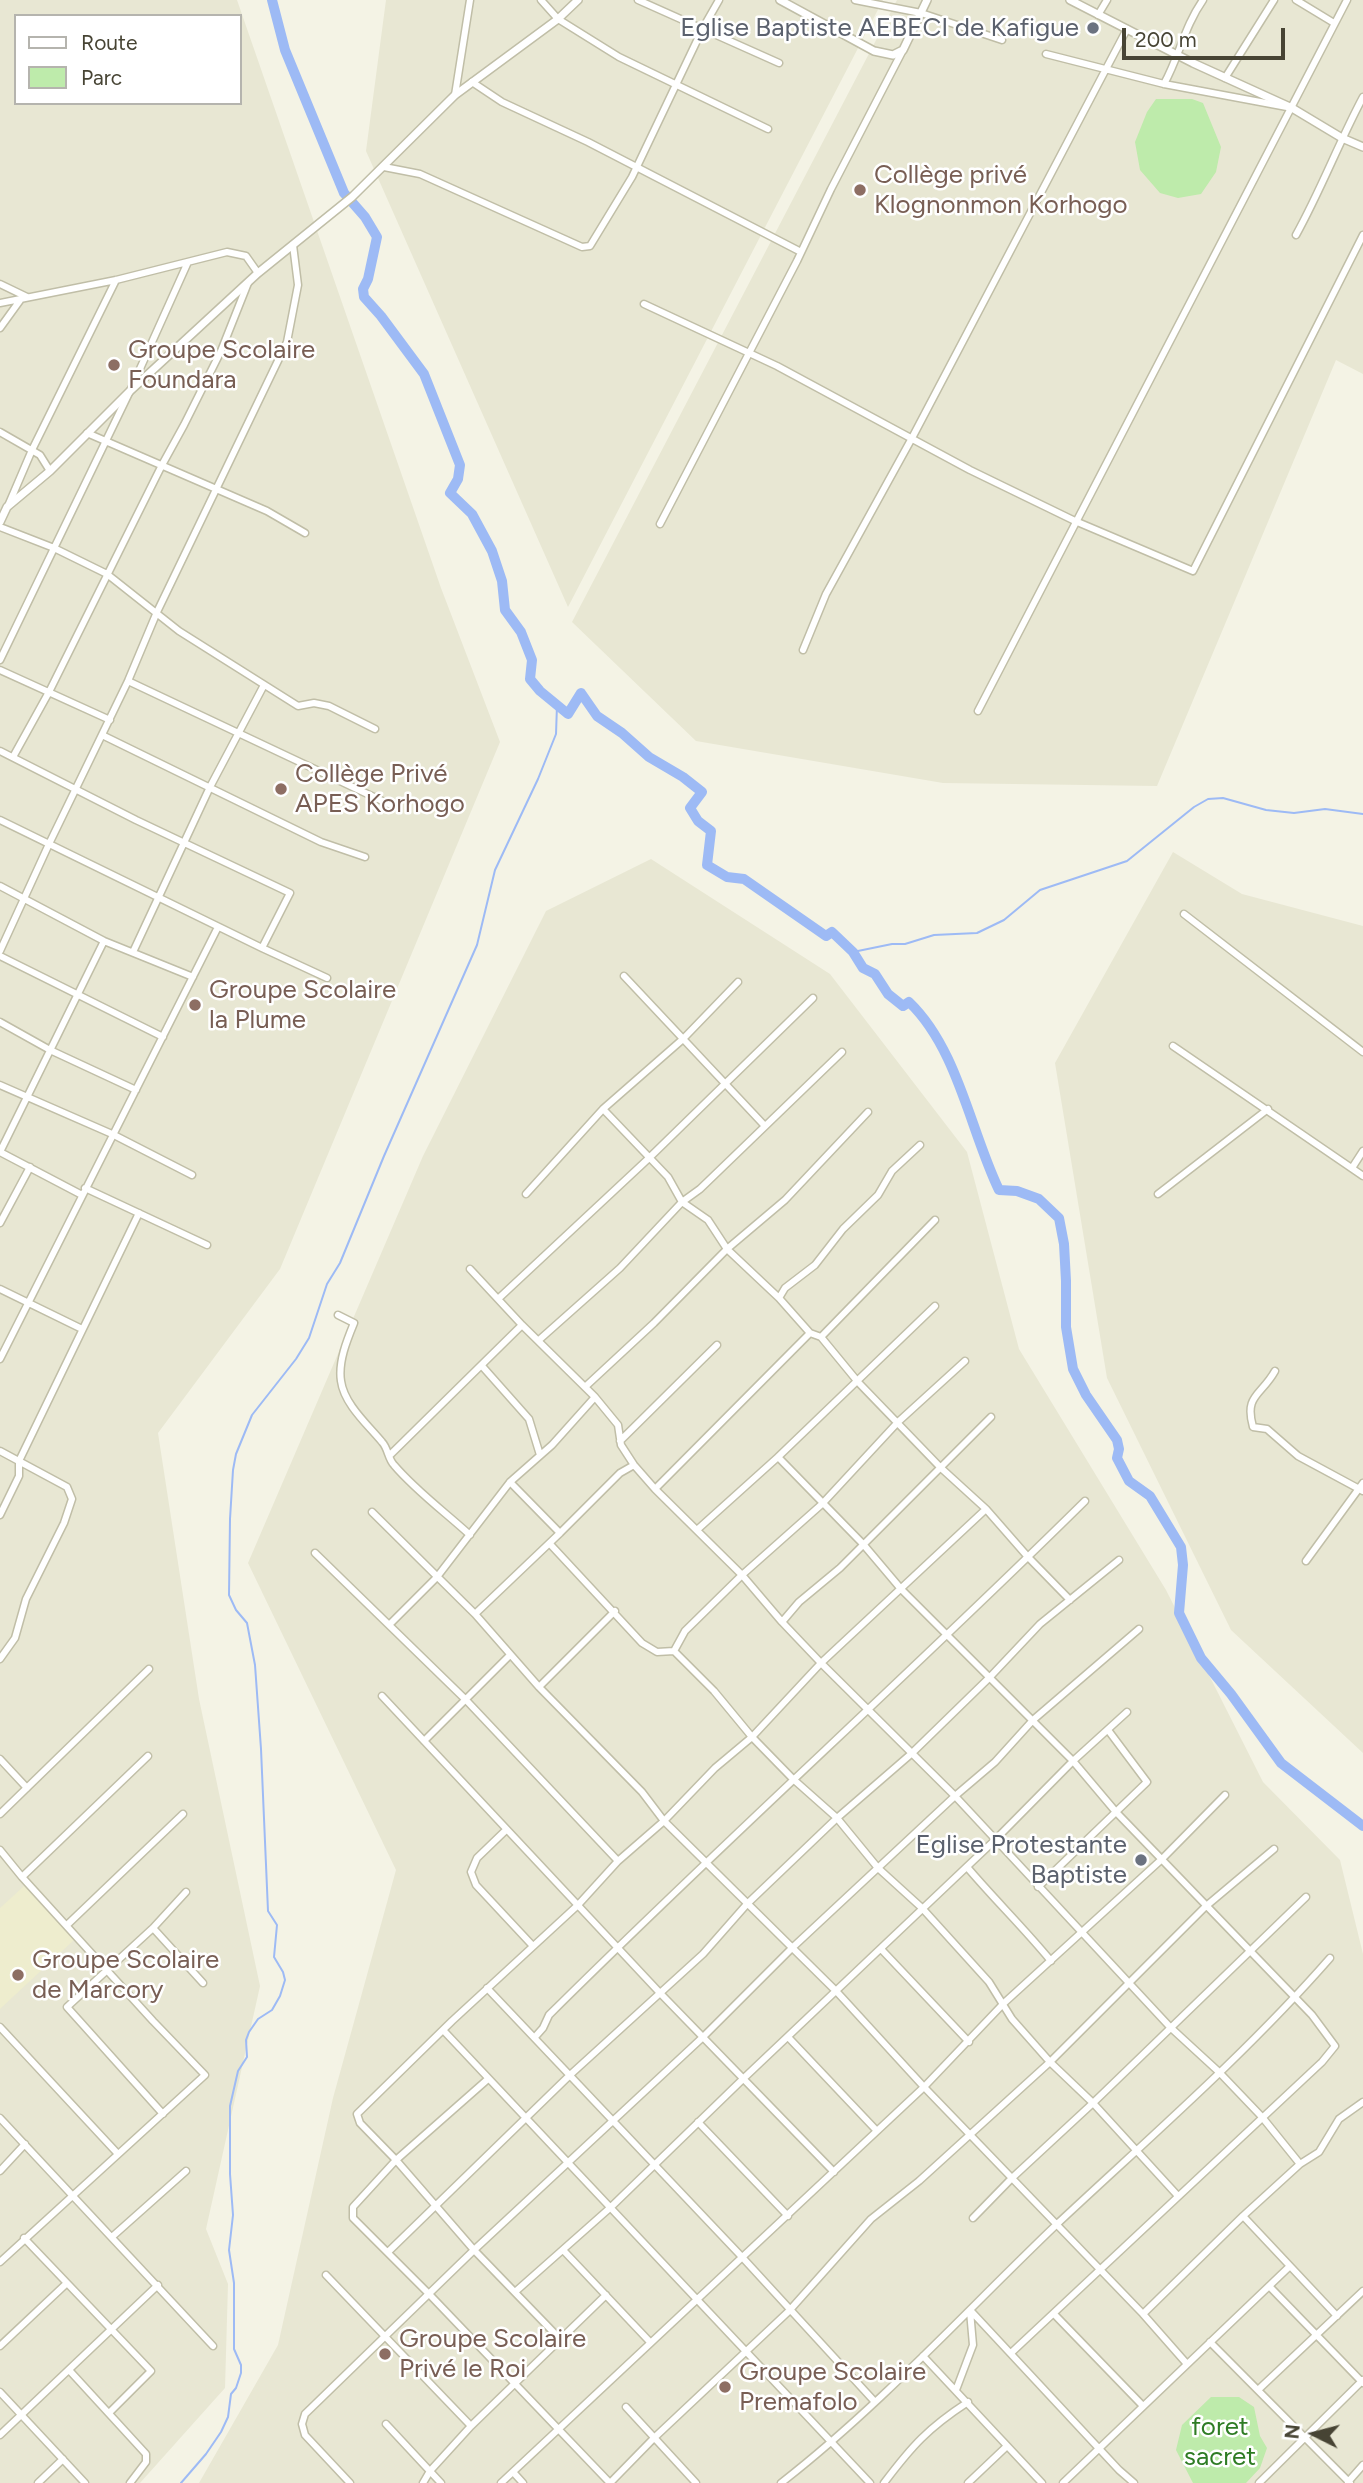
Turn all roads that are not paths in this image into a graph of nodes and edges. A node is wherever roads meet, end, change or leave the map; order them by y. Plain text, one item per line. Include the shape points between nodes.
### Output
1 (470, 0) edge
2 (541, 0) edge
3 (578, 0) edge
4 (638, 0) edge
5 (719, 0) edge
6 (780, 0) edge
7 (855, 0) edge
8 (928, 0) edge
9 (1070, 0) edge
10 (1107, 0) edge
11 (1203, 0) edge
12 (1274, 0) edge
13 (1296, 0) edge
14 (1347, 0) edge
15 (920, 13) junction
16 (1098, 15) junction
17 (558, 19) junction
18 (1334, 23) junction
19 (703, 28) junction
20 (1127, 29) junction
21 (1002, 40) dead end
22 (903, 50) junction
23 (1046, 54) dead end
24 (1179, 55) junction
25 (779, 63) dead end
26 (1104, 70) junction
27 (1226, 78) junction
28 (472, 82) junction
29 (677, 83) junction
30 (1164, 85) junction
31 (455, 95) junction
32 (1363, 97) edge
33 (1292, 108) junction
34 (768, 129) dead end
35 (1342, 138) junction
36 (1363, 147) edge
37 (637, 166) junction
38 (384, 167) junction
39 (1296, 235) dead end
40 (1363, 235) edge
41 (293, 245) junction
42 (802, 251) junction
43 (188, 262) junction
44 (258, 273) junction
45 (117, 280) junction
46 (248, 283) junction
47 (0, 284) edge
48 (29, 298) junction
49 (21, 299) junction
50 (0, 303) edge
51 (644, 304) dead end
52 (0, 328) edge
53 (749, 354) junction
54 (130, 390) junction
55 (0, 432) edge
56 (87, 433) junction
57 (912, 438) junction
58 (106, 441) junction
59 (33, 450) junction
60 (162, 465) junction
61 (50, 471) junction
62 (216, 490) junction
63 (7, 507) junction
64 (1075, 521) junction
65 (0, 522) edge
66 (660, 524) dead end
67 (0, 527) edge
68 (305, 533) dead end
69 (54, 548) junction
70 (107, 574) junction
71 (157, 612) junction
72 (803, 650) dead end
73 (0, 660) edge
74 (0, 670) edge
75 (128, 681) junction
76 (264, 685) junction
77 (49, 692) junction
78 (978, 711) dead end
79 (110, 720) junction
80 (375, 729) dead end
81 (239, 734) junction
82 (102, 735) junction
83 (0, 751) edge
84 (13, 757) junction
85 (210, 787) junction
86 (76, 789) junction
87 (393, 806) dead end
88 (0, 820) edge
89 (185, 842) junction
90 (49, 844) junction
91 (365, 857) dead end
92 (0, 886) edge
93 (24, 897) junction
94 (158, 898) junction
95 (1184, 914) dead end
96 (218, 927) junction
97 (104, 941) junction
98 (261, 948) junction
99 (133, 952) junction
100 (0, 954) edge
101 (624, 976) dead end
102 (193, 977) junction
103 (327, 978) dead end
104 (738, 982) dead end
105 (76, 996) junction
106 (813, 998) dead end
107 (0, 1023) edge
108 (163, 1037) junction
109 (683, 1039) junction
110 (1173, 1046) dead end
111 (50, 1050) junction
112 (842, 1052) dead end
113 (1363, 1052) edge
114 (725, 1084) junction
115 (0, 1085) edge
116 (136, 1090) junction
117 (27, 1098) junction
118 (603, 1109) junction
119 (1268, 1109) junction
120 (868, 1112) dead end
121 (764, 1125) junction
122 (112, 1133) junction
123 (920, 1144) dead end
124 (1363, 1151) edge
125 (0, 1152) edge
126 (648, 1159) junction
127 (30, 1167) junction
128 (1352, 1168) junction
129 (192, 1175) dead end
130 (1363, 1176) edge
131 (83, 1191) junction
132 (1158, 1194) dead end
133 (526, 1195) dead end
134 (682, 1202) junction
135 (139, 1213) junction
136 (935, 1220) dead end
137 (0, 1223) edge
138 (207, 1245) dead end
139 (727, 1249) junction
140 (470, 1269) dead end
141 (0, 1289) edge
142 (779, 1298) junction
143 (498, 1299) junction
144 (28, 1302) junction
145 (934, 1306) dead end
146 (338, 1315) dead end
147 (522, 1325) junction
148 (82, 1329) junction
149 (810, 1333) junction
150 (821, 1337) junction
151 (539, 1340) junction
152 (717, 1345) dead end
153 (0, 1359) edge
154 (965, 1361) dead end
155 (482, 1366) junction
156 (1275, 1371) dead end
157 (858, 1382) junction
158 (585, 1388) junction
159 (595, 1397) junction
160 (991, 1417) dead end
161 (898, 1422) junction
162 (620, 1441) junction
163 (0, 1451) edge
164 (540, 1455) junction
165 (628, 1455) junction
166 (389, 1456) junction
167 (778, 1457) junction
168 (19, 1461) junction
169 (634, 1465) junction
170 (941, 1468) junction
171 (622, 1471) junction
172 (510, 1482) junction
173 (1362, 1488) edge
174 (655, 1489) junction
175 (1085, 1501) dead end
176 (822, 1504) junction
177 (986, 1508) junction
178 (372, 1512) dead end
179 (0, 1515) edge
180 (698, 1529) junction
181 (560, 1533) junction
182 (470, 1535) junction
183 (550, 1544) junction
184 (863, 1544) junction
185 (316, 1553) dead end
186 (1028, 1558) junction
187 (1119, 1560) dead end
188 (1306, 1561) dead end
189 (743, 1574) junction
190 (437, 1577) junction
191 (901, 1588) junction
192 (1070, 1600) junction
193 (615, 1611) junction
194 (475, 1614) junction
195 (782, 1622) junction
196 (389, 1625) junction
197 (1139, 1629) dead end
198 (949, 1635) junction
199 (674, 1651) junction
200 (510, 1655) junction
201 (0, 1659) edge
202 (821, 1663) junction
203 (149, 1669) dead end
204 (990, 1677) junction
205 (539, 1688) junction
206 (382, 1696) dead end
207 (466, 1699) junction
208 (869, 1709) junction
209 (1128, 1712) dead end
210 (1033, 1720) junction
211 (1108, 1730) junction
212 (751, 1737) junction
213 (424, 1741) junction
214 (911, 1754) junction
215 (149, 1756) dead end
216 (0, 1759) edge
217 (1073, 1761) junction
218 (793, 1779) junction
219 (27, 1788) junction
220 (955, 1796) junction
221 (1225, 1796) dead end
222 (1116, 1812) junction
223 (0, 1814) edge
224 (183, 1814) dead end
225 (837, 1818) junction
226 (664, 1821) junction
227 (506, 1830) junction
228 (995, 1840) junction
229 (1274, 1849) dead end
230 (0, 1850) edge
231 (1162, 1859) junction
232 (618, 1861) junction
233 (706, 1863) junction
234 (967, 1867) junction
235 (878, 1868) junction
236 (22, 1877) junction
237 (1038, 1886) junction
238 (186, 1892) dead end
239 (1306, 1897) dead end
240 (747, 1904) junction
241 (578, 1905) junction
242 (1205, 1907) junction
243 (922, 1908) junction
244 (67, 1925) junction
245 (153, 1928) junction
246 (1082, 1933) junction
247 (532, 1945) junction
248 (617, 1947) junction
249 (792, 1948) junction
250 (881, 1949) junction
251 (1251, 1953) junction
252 (1330, 1958) dead end
253 (1051, 1961) junction
254 (107, 1970) junction
255 (203, 1983) dead end
256 (1130, 1983) junction
257 (487, 1989) junction
258 (837, 1992) junction
259 (660, 1993) junction
260 (1295, 1998) junction
261 (1004, 2003) junction
262 (0, 2027) edge
263 (1170, 2027) junction
264 (443, 2030) junction
265 (704, 2037) junction
266 (788, 2037) junction
267 (535, 2038) junction
268 (969, 2042) junction
269 (1050, 2062) junction
270 (1219, 2072) junction
271 (570, 2076) junction
272 (744, 2078) junction
273 (488, 2079) junction
274 (924, 2087) junction
275 (1363, 2102) edge
276 (1093, 2103) junction
277 (163, 2114) junction
278 (0, 2118) edge
279 (1262, 2118) junction
280 (525, 2119) junction
281 (612, 2120) junction
282 (698, 2122) junction
283 (877, 2131) junction
284 (970, 2134) junction
285 (25, 2144) junction
286 (1137, 2152) junction
287 (118, 2154) junction
288 (396, 2160) junction
289 (566, 2163) junction
290 (1300, 2164) junction
291 (654, 2165) junction
292 (0, 2171) edge
293 (186, 2171) dead end
294 (834, 2172) junction
295 (1012, 2178) junction
296 (73, 2194) junction
297 (1178, 2196) junction
298 (435, 2206) junction
299 (611, 2207) junction
300 (788, 2216) junction
301 (1243, 2216) junction
302 (973, 2218) dead end
303 (1056, 2226) junction
304 (113, 2236) junction
305 (24, 2238) junction
306 (563, 2249) junction
307 (474, 2250) junction
308 (388, 2252) junction
309 (742, 2257) junction
310 (0, 2262) edge
311 (1290, 2266) junction
312 (1099, 2270) junction
313 (326, 2275) dead end
314 (67, 2283) junction
315 (158, 2285) junction
316 (1269, 2286) junction
317 (1363, 2291) edge
318 (515, 2292) junction
319 (430, 2295) junction
320 (606, 2295) junction
321 (697, 2298) junction
322 (970, 2309) junction
323 (789, 2311) junction
324 (1054, 2314) junction
325 (1143, 2315) junction
326 (1337, 2316) junction
327 (111, 2329) junction
328 (1317, 2334) junction
329 (387, 2337) junction
330 (560, 2339) junction
331 (650, 2342) junction
332 (1210, 2342) junction
333 (0, 2346) edge
334 (213, 2346) dead end
335 (747, 2353) junction
336 (1011, 2353) junction
337 (923, 2356) junction
338 (1187, 2364) junction
339 (69, 2370) junction
340 (1362, 2381) edge
341 (516, 2383) junction
342 (1259, 2389) junction
343 (956, 2390) junction
344 (0, 2392) edge
345 (875, 2402) junction
346 (968, 2402) junction
347 (1143, 2406) junction
348 (626, 2407) dead end
349 (108, 2413) junction
350 (21, 2415) junction
351 (386, 2424) dead end
352 (471, 2426) junction
353 (559, 2429) junction
354 (0, 2435) edge
355 (1305, 2437) junction
356 (654, 2438) junction
357 (832, 2444) junction
358 (1007, 2446) junction
359 (1100, 2448) junction
360 (63, 2459) junction
361 (1363, 2465) edge
362 (430, 2471) junction
363 (513, 2472) junction
364 (342, 2475) junction
365 (1348, 2482) edge
366 (38, 2483) edge
367 (85, 2483) edge
368 (130, 2483) edge
369 (335, 2483) edge
370 (350, 2483) edge
371 (423, 2483) edge
372 (441, 2483) edge
373 (501, 2483) edge
374 (523, 2483) edge
375 (610, 2483) edge
376 (696, 2483) edge
377 (781, 2483) edge
378 (870, 2483) edge
379 (884, 2483) edge
380 (968, 2483) edge
381 (1042, 2483) edge
382 (1063, 2483) edge
383 (1134, 2483) edge
384 (1259, 2483) edge

1 - 31 street
2 - 17 street
3 - 17 street
4 - 19 street
5 - 19 street
6 - 22 street via 874,51 893,55
7 - 15 street
8 - 15 street
9 - 16 street
10 - 16 street
11 - 24 street via 1191,17
12 - 27 street
13 - 18 street
14 - 18 street
15 - 21 street
15 - 22 street
16 - 20 street
17 - 28 street
17 - 29 street via 619,57
18 - 33 street
19 - 25 street
19 - 29 street
20 - 24 street
20 - 26 street
22 - 42 street
23 - 26 street
24 - 27 street
24 - 30 street
26 - 30 street
26 - 57 street
27 - 33 street
28 - 31 street
28 - 37 street via 502,102
29 - 34 street
29 - 37 street
30 - 33 street
31 - 38 street
32 - 35 street
33 - 35 street
33 - 64 street
35 - 36 street
35 - 39 street
37 - 38 street via 594,242 582,247 420,174
37 - 42 street
38 - 41 street
40 - 64 street via 1192,571
41 - 44 street
41 - 62 street via 298,285 287,342
42 - 53 street
43 - 44 street via 237,253 246,256
43 - 45 street
43 - 54 street
44 - 46 street
45 - 48 street
45 - 59 street
46 - 54 street
46 - 60 street via 221,351
47 - 48 street
48 - 49 street
49 - 50 street
49 - 52 street
51 - 53 street
53 - 57 street
53 - 66 street
54 - 56 street
54 - 58 street
55 - 59 street
56 - 58 street
56 - 61 street
57 - 64 street
57 - 72 street via 826,594
58 - 60 street
58 - 69 street
59 - 61 street
59 - 63 street
60 - 62 street
60 - 70 street
61 - 63 street
62 - 68 street
62 - 71 street
63 - 65 street
64 - 78 street
67 - 69 street
69 - 70 street
69 - 73 street
70 - 71 street
70 - 77 street
71 - 75 street
71 - 76 street
74 - 77 street
75 - 79 street
75 - 81 street
76 - 80 street via 299,706 329,706
76 - 81 street
77 - 79 street
77 - 84 street
79 - 82 street
81 - 85 street
81 - 87 street
82 - 85 street
82 - 86 street
83 - 84 street
84 - 86 street
85 - 89 street
85 - 91 street via 321,842
86 - 89 street
86 - 90 street
88 - 90 street
89 - 94 street
89 - 98 street via 290,893
90 - 93 street
90 - 94 street
92 - 93 street
93 - 97 street
93 - 100 street
94 - 96 street
94 - 99 street
95 - 113 street
96 - 98 street
96 - 102 street
97 - 99 street
97 - 105 street
98 - 103 street
99 - 102 street
100 - 105 street
101 - 109 street
102 - 108 street
104 - 109 street
105 - 108 street
105 - 111 street
106 - 114 street
107 - 111 street
108 - 116 street
109 - 114 street
109 - 118 street
110 - 119 street
111 - 116 street
111 - 117 street
112 - 121 street
114 - 121 street
114 - 126 street
115 - 117 street
116 - 122 street
117 - 122 street
117 - 125 street
118 - 126 street
118 - 133 street
119 - 128 street
119 - 132 street
120 - 139 street via 785,1200
121 - 134 street
122 - 129 street
122 - 131 street
123 - 142 street via 815,1265
124 - 128 street
125 - 127 street
126 - 134 street via 668,1177
126 - 143 street
127 - 131 street
127 - 137 street
128 - 130 street
131 - 135 street
131 - 144 street
134 - 139 street via 708,1220
134 - 151 street via 620,1268
135 - 138 street
135 - 148 street
136 - 150 street
139 - 142 street
139 - 158 street
140 - 143 street
141 - 144 street
142 - 149 street
143 - 147 street
144 - 148 street
144 - 153 street
145 - 157 street
146 - 166 street via 354,1323 340,1371 341,1384 359,1418
147 - 151 street
147 - 155 street
148 - 168 street
149 - 150 street
149 - 174 street
150 - 157 street
151 - 158 street
152 - 162 street
154 - 161 street
155 - 164 street via 529,1419
155 - 166 street
156 - 173 street via 1250,1402 1253,1427 1267,1429 1292,1452
157 - 161 street
157 - 167 street
158 - 159 street
159 - 162 street via 618,1425
159 - 164 street
160 - 170 street
161 - 170 street
161 - 176 street
162 - 165 street
163 - 168 street
164 - 172 street
165 - 169 street
165 - 171 street
166 - 182 street
167 - 176 street
167 - 180 street
168 - 179 street via 19,1476
168 - 201 street via 67,1487 72,1499 26,1600 15,1638
169 - 171 street
169 - 174 street
170 - 177 street
170 - 184 street
171 - 181 street
172 - 181 street
172 - 182 street
173 - 188 street
174 - 180 street
175 - 186 street
176 - 184 street
176 - 189 street
177 - 186 street
177 - 191 street
178 - 190 street
180 - 189 street
181 - 183 street
182 - 190 street
183 - 193 street
183 - 194 street
184 - 191 street
184 - 195 street
185 - 196 street
186 - 192 street
186 - 198 street
187 - 192 street
189 - 195 street
189 - 199 street via 685,1631
190 - 194 street
190 - 196 street
191 - 198 street
191 - 202 street
192 - 204 street via 1040,1624
193 - 199 street via 649,1649
193 - 205 street
194 - 200 street
195 - 202 street
196 - 207 street
197 - 210 street
198 - 204 street
198 - 208 street
199 - 212 street
200 - 205 street
200 - 207 street
202 - 208 street
202 - 212 street
203 - 219 street
204 - 210 street
204 - 214 street
205 - 226 street via 642,1791
206 - 213 street
207 - 213 street
207 - 232 street
208 - 214 street
208 - 218 street
209 - 211 street
210 - 217 street
210 - 220 street via 995,1762
211 - 217 street
211 - 222 street via 1147,1782
212 - 218 street
212 - 226 street
213 - 227 street
214 - 220 street
214 - 225 street
215 - 236 street
216 - 219 street
217 - 222 street
217 - 228 street
218 - 225 street
218 - 233 street
219 - 223 street
220 - 228 street
220 - 235 street
221 - 231 street
222 - 231 street
222 - 237 street
224 - 244 street
225 - 235 street
225 - 240 street
226 - 232 street
226 - 233 street
227 - 241 street
227 - 247 street via 477,1858 471,1872 476,1885
228 - 234 street
228 - 237 street
229 - 242 street
230 - 236 street
231 - 242 street
231 - 246 street
232 - 241 street
233 - 240 street
233 - 248 street
234 - 243 street
234 - 253 street
235 - 243 street
235 - 249 street
236 - 244 street
237 - 246 street
238 - 245 street
239 - 251 street
240 - 249 street
240 - 259 street
241 - 247 street
241 - 248 street
242 - 251 street
242 - 256 street
243 - 250 street
243 - 261 street
244 - 254 street
245 - 254 street
245 - 255 street
246 - 253 street
246 - 256 street
247 - 257 street
248 - 259 street
248 - 267 street via 549,2015
249 - 258 street
249 - 265 street
250 - 258 street
250 - 268 street
251 - 260 street
251 - 263 street
252 - 260 street
253 - 261 street
254 - 277 street via 67,2007
254 - 277 street via 205,2074
256 - 263 street
256 - 269 street
257 - 264 street
257 - 267 street
258 - 266 street
258 - 274 street
259 - 265 street
259 - 271 street
260 - 270 street
260 - 279 street via 1335,2046
261 - 268 street
261 - 269 street via 1012,2019
262 - 287 street
263 - 270 street
263 - 276 street
264 - 273 street
264 - 288 street via 357,2114 360,2123
265 - 272 street
265 - 281 street
266 - 272 street
266 - 283 street
267 - 271 street
268 - 274 street
269 - 276 street
269 - 284 street
270 - 279 street
270 - 286 street
271 - 280 street
271 - 281 street
272 - 282 street
272 - 294 street
273 - 280 street
273 - 288 street
274 - 283 street
274 - 284 street
275 - 290 street via 1339,2119 1319,2152
276 - 286 street
276 - 295 street
277 - 287 street
278 - 285 street
279 - 290 street
279 - 297 street
280 - 289 street
280 - 298 street
281 - 289 street
281 - 291 street
282 - 291 street
282 - 300 street
283 - 294 street
284 - 295 street
284 - 323 street via 871,2219
285 - 292 street
285 - 296 street
286 - 297 street
286 - 303 street
287 - 296 street
288 - 298 street
288 - 308 street via 353,2207 353,2218
289 - 299 street
289 - 307 street
290 - 301 street
291 - 299 street
291 - 309 street
293 - 304 street
294 - 300 street
295 - 302 street
295 - 303 street
296 - 304 street
296 - 305 street
297 - 312 street
298 - 307 street
298 - 308 street
299 - 306 street
299 - 321 street
300 - 309 street
301 - 311 street
301 - 325 street
303 - 312 street
303 - 322 street
304 - 315 street
305 - 310 street
305 - 314 street
306 - 318 street
306 - 320 street
307 - 318 street
307 - 319 street
308 - 319 street
309 - 321 street
309 - 323 street
311 - 316 street
311 - 326 street
312 - 324 street
312 - 325 street
313 - 329 street
314 - 327 street
314 - 333 street
315 - 327 street
315 - 334 street
316 - 328 street
316 - 332 street
317 - 326 street
318 - 330 street
319 - 329 street
319 - 341 street
320 - 330 street
320 - 331 street
321 - 331 street
321 - 335 street
322 - 336 street
322 - 337 street
322 - 343 street via 973,2345
323 - 335 street
323 - 345 street
324 - 336 street
324 - 347 street
325 - 338 street
326 - 328 street
327 - 339 street
327 - 349 street via 151,2371
328 - 340 street
328 - 342 street
329 - 352 street
329 - 364 street via 305,2414 305,2435
330 - 341 street
331 - 353 street
332 - 338 street
332 - 342 street
335 - 356 street
335 - 357 street
336 - 359 street
337 - 343 street
337 - 345 street
338 - 347 street
339 - 349 street
339 - 350 street
340 - 355 street
341 - 352 street
341 - 353 street
342 - 355 street
343 - 346 street
344 - 350 street
345 - 357 street
346 - 358 street
346 - 379 street via 913,2445
347 - 359 street
348 - 356 street
349 - 368 street via 146,2454 146,2462
350 - 354 street
350 - 360 street
351 - 362 street
352 - 362 street
353 - 363 street
353 - 375 street
355 - 365 street
355 - 384 street
356 - 375 street
356 - 376 street
357 - 377 street
357 - 378 street
358 - 380 street
358 - 381 street
359 - 382 street
359 - 383 street
360 - 366 street
360 - 367 street
361 - 365 street
362 - 371 street
362 - 372 street
363 - 373 street
363 - 374 street
364 - 369 street
364 - 370 street

